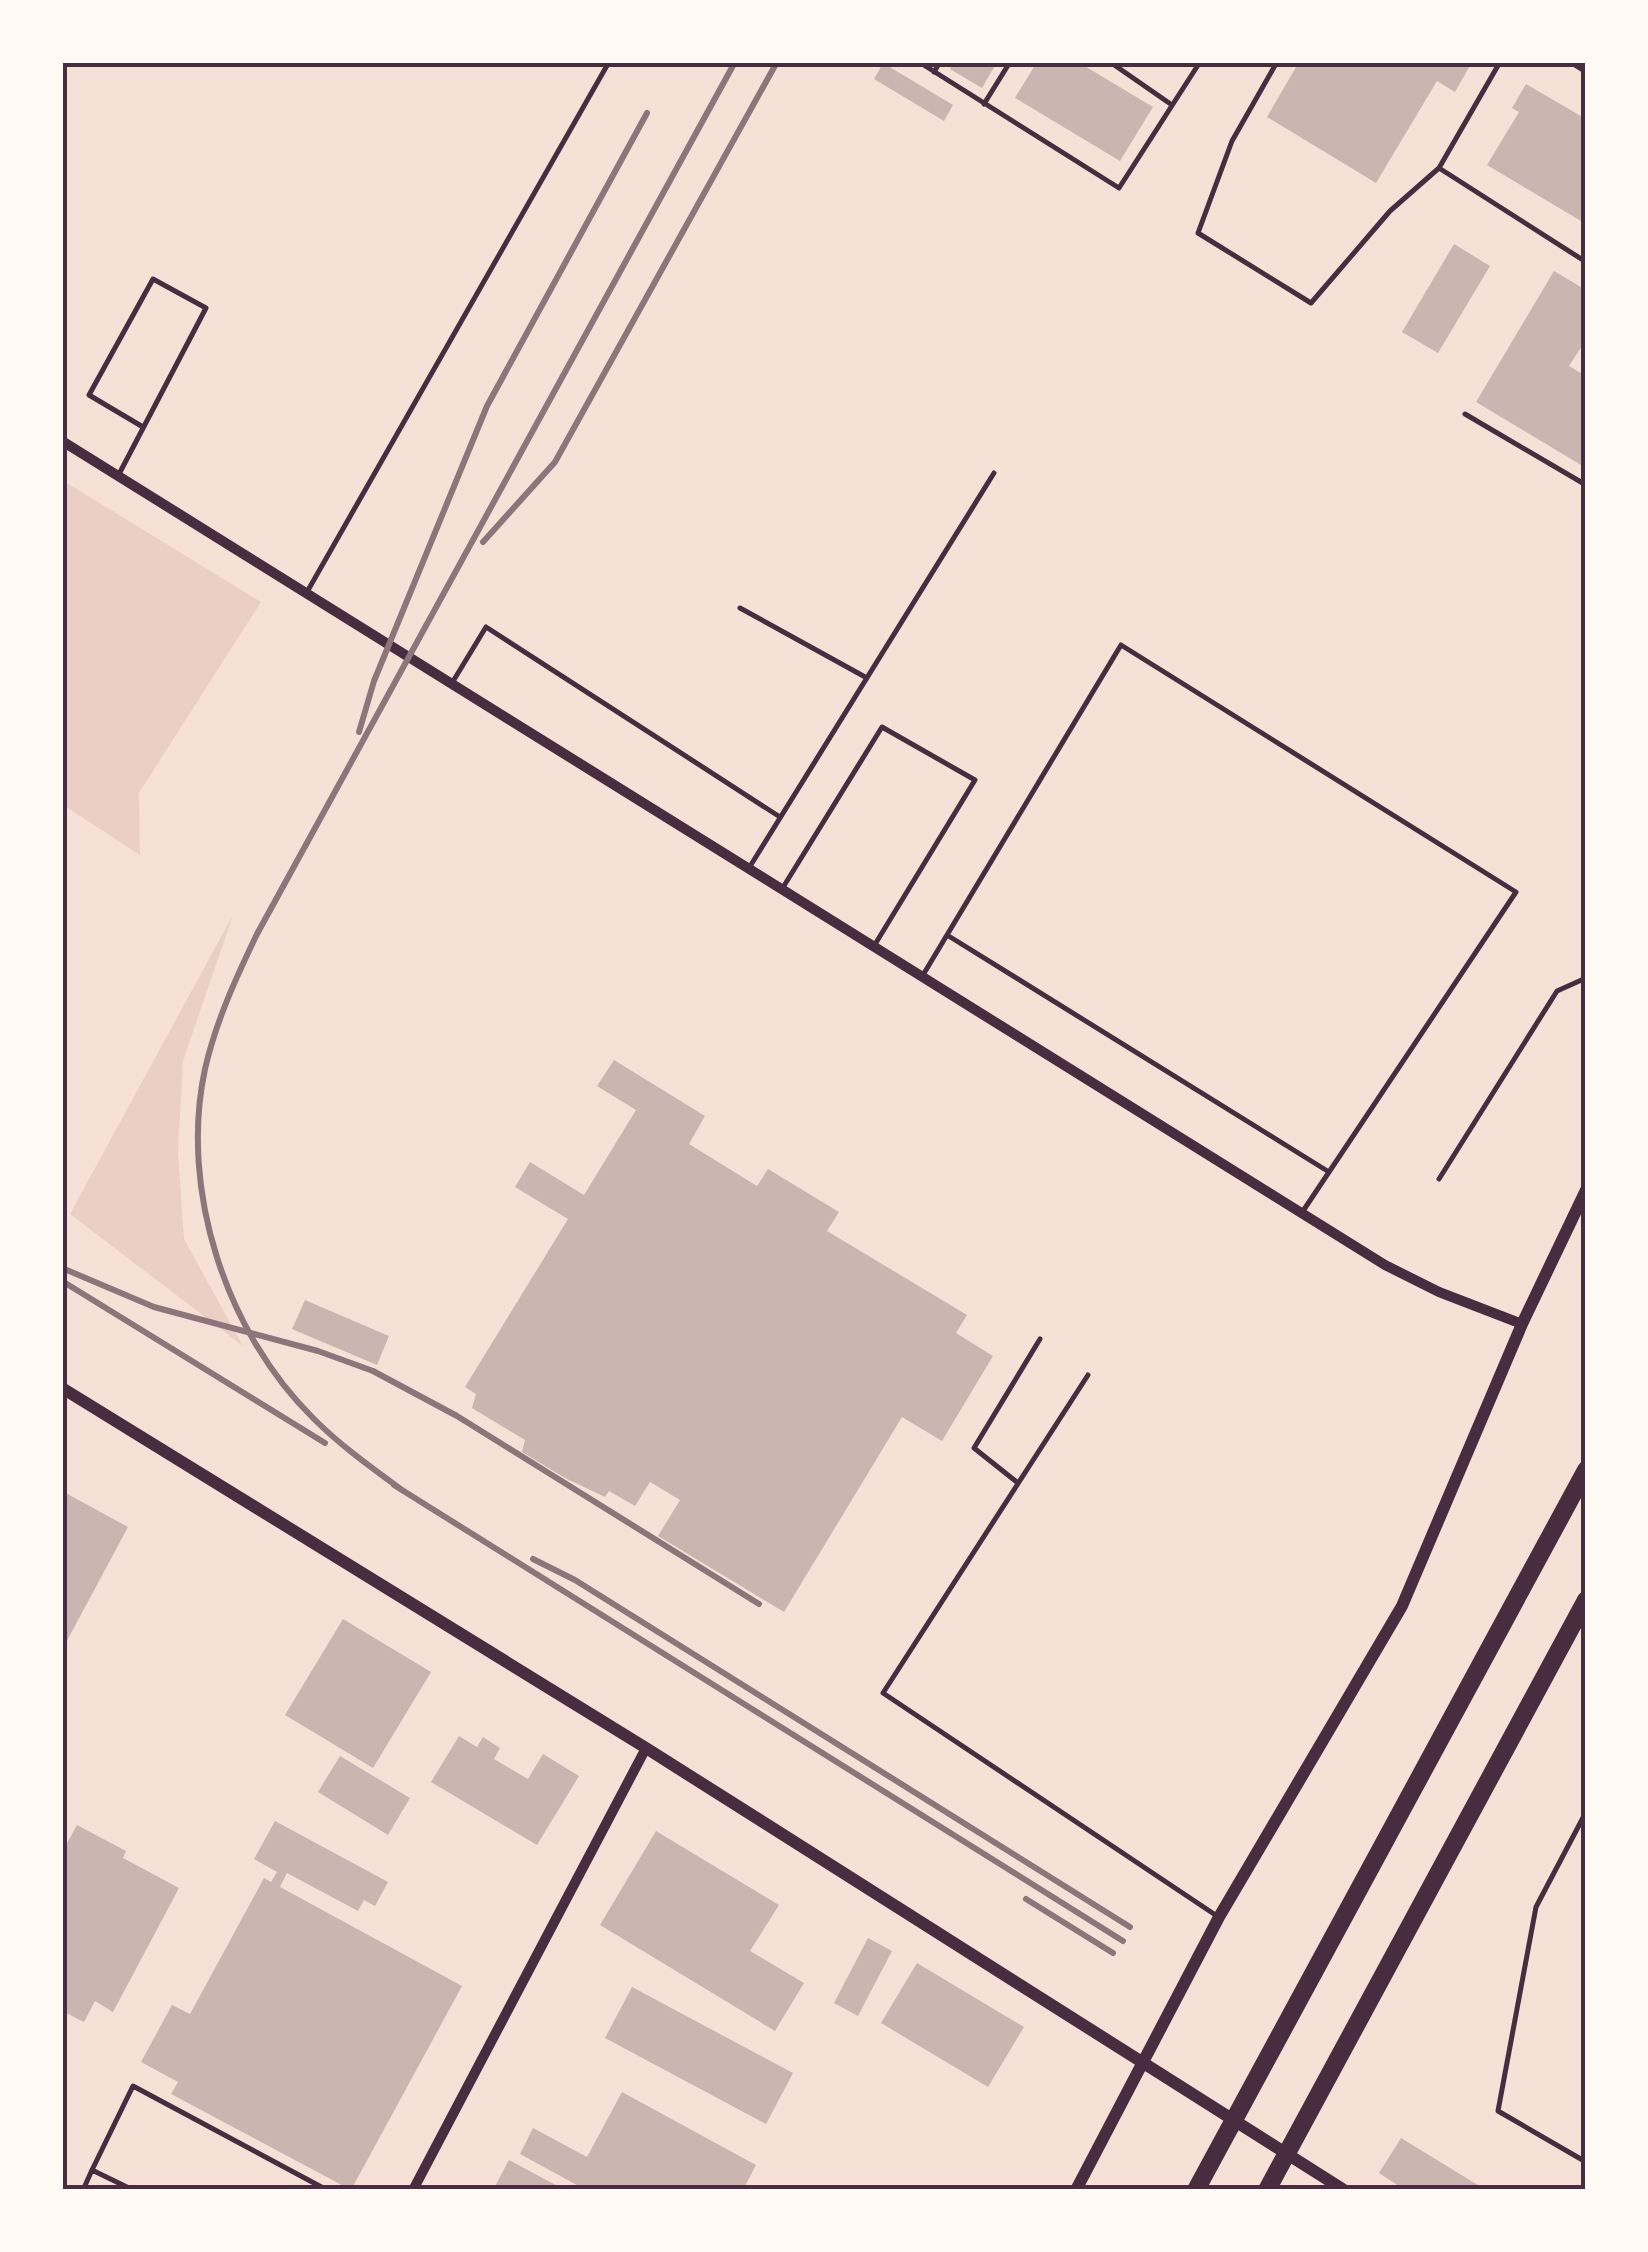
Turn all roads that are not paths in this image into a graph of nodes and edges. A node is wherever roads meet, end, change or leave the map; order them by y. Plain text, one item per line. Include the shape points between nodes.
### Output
1 (609, 62) edge
2 (919, 62) edge
3 (940, 62) edge
4 (1010, 62) edge
5 (1110, 62) edge
6 (1200, 62) edge
7 (1277, 62) edge
8 (1500, 62) edge
9 (1570, 62) edge
10 (934, 72) junction
11 (1586, 72) edge
12 (984, 104) junction
13 (1172, 105) junction
14 (1439, 168) junction
15 (1586, 262) edge
16 (1465, 414) dead end
17 (143, 427) junction
18 (62, 442) edge
19 (994, 473) dead end
20 (118, 476) junction
21 (1586, 485) edge
22 (307, 592) junction
23 (740, 608) dead end
24 (867, 678) junction
25 (452, 683) junction
26 (780, 817) junction
27 (749, 868) junction
28 (782, 889) junction
29 (947, 936) junction
30 (874, 946) junction
31 (922, 976) junction
32 (1586, 978) edge
33 (1328, 1172) junction
34 (1438, 1179) dead end
35 (1586, 1190) edge
36 (1301, 1213) junction
37 (1522, 1324) junction
38 (1040, 1339) dead end
39 (1088, 1376) dead end
40 (62, 1388) edge
41 (1586, 1470) edge
42 (1018, 1483) junction
43 (1586, 1600) edge
44 (646, 1748) junction
45 (1586, 1812) edge
46 (1219, 1917) junction
47 (1143, 2063) junction
48 (1586, 2162) edge
49 (92, 2170) junction
50 (82, 2190) edge
51 (133, 2190) edge
52 (327, 2190) edge
53 (413, 2190) edge
54 (1076, 2190) edge
55 (1196, 2190) edge
56 (1267, 2190) edge
57 (1344, 2190) edge

1 - 22 lane
2 - 10 lane
3 - 10 lane
4 - 12 lane
5 - 13 lane
6 - 13 lane
7 - 14 lane via 1232,141 1198,233 1311,303 1390,211
8 - 14 lane
9 - 11 lane
10 - 12 lane
12 - 13 lane via 1119,188
14 - 15 lane
16 - 21 lane
17 - 17 lane via 89,395 153,279 206,308
17 - 20 lane
18 - 20 street
19 - 24 lane
20 - 22 street
22 - 25 street
23 - 24 lane
24 - 26 lane
25 - 26 lane via 486,626
25 - 27 street
26 - 27 lane
27 - 28 street
28 - 30 street
28 - 30 lane via 882,726 975,780
29 - 31 lane
29 - 33 lane
29 - 33 lane via 1121,645 1516,892
30 - 31 street
31 - 36 street
32 - 34 lane via 1557,991
33 - 36 lane
35 - 37 street
36 - 37 street via 1438,1292
37 - 46 street via 1402,1606
38 - 42 lane via 974,1448
39 - 42 lane
40 - 44 street
41 - 55 highway
42 - 46 lane via 883,1693
43 - 56 highway
44 - 47 street
44 - 53 street
45 - 48 lane via 1536,1907 1498,2112
46 - 47 street
47 - 54 street
47 - 57 street
49 - 50 lane
49 - 51 lane
49 - 52 lane via 132,2086

